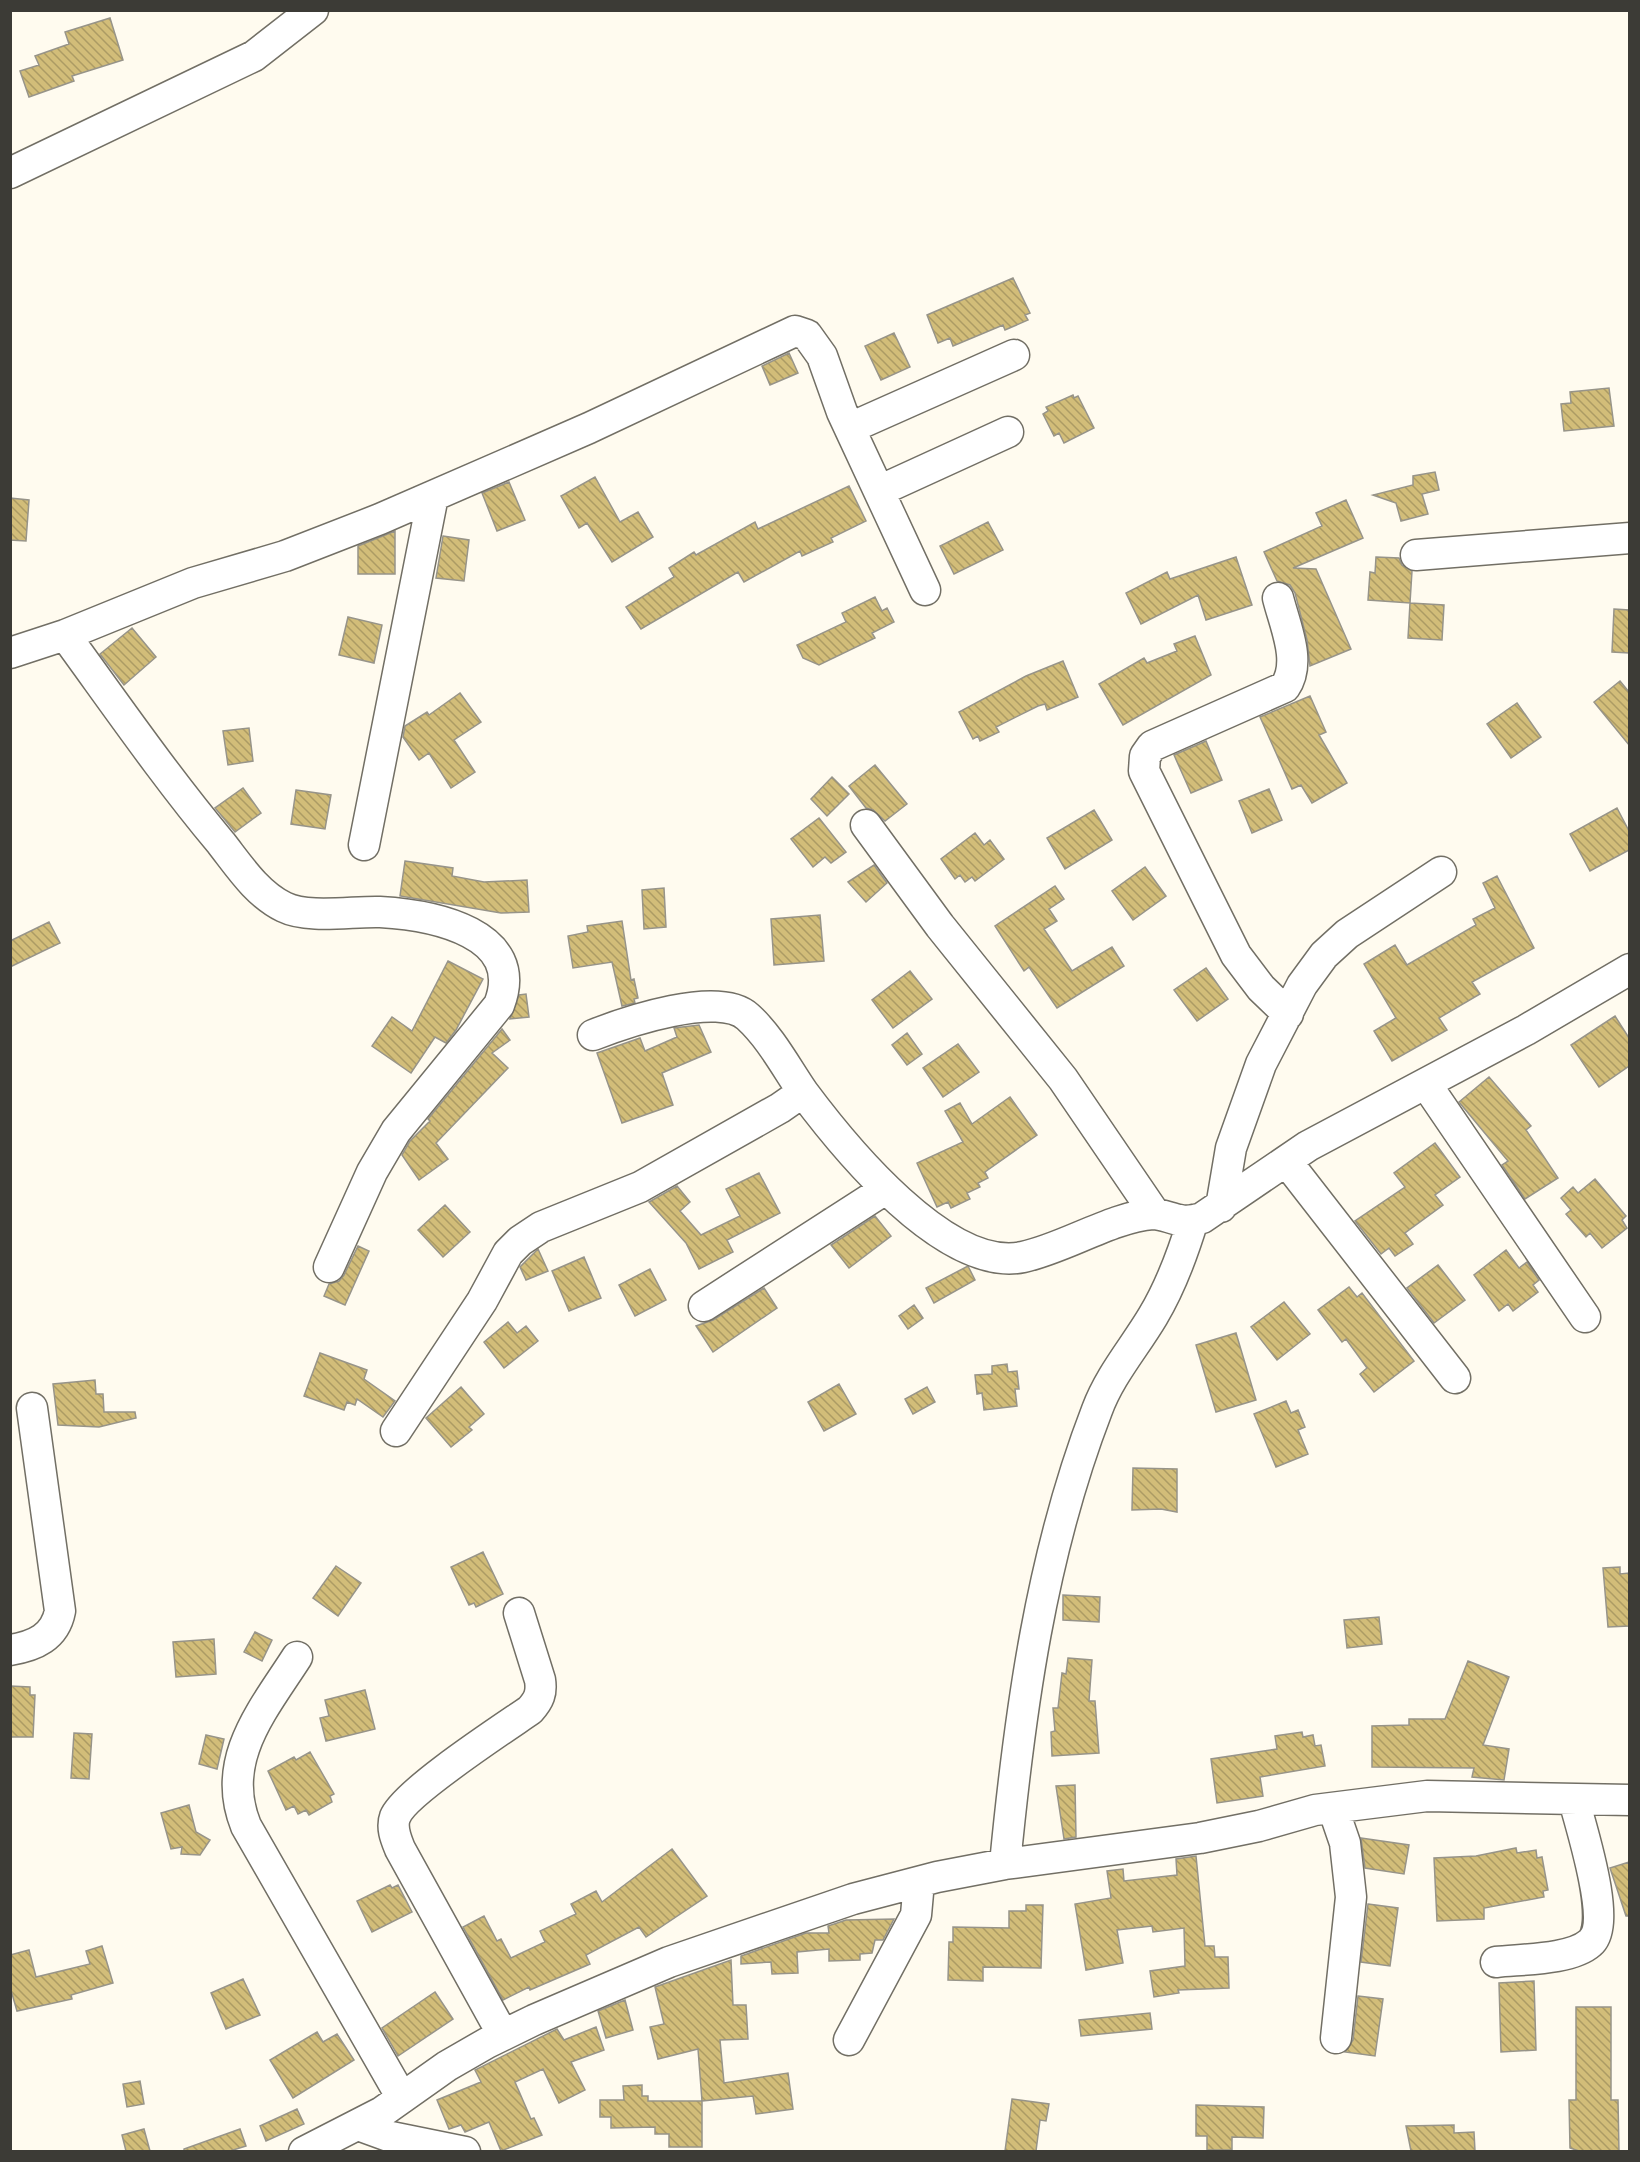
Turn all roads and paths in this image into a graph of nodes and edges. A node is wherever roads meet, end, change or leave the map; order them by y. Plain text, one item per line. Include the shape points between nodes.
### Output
1 (313, 10) edge
2 (10, 173) edge
3 (1014, 356) dead end
4 (850, 428) junction
5 (1008, 432) dead end
6 (879, 491) junction
7 (433, 496) junction
8 (1629, 538) edge
9 (1416, 555) dead end
10 (925, 590) dead end
11 (1278, 598) dead end
12 (65, 635) junction
13 (10, 654) edge
14 (866, 825) dead end
15 (364, 845) dead end
16 (1441, 873) dead end
17 (1629, 969) edge
18 (1288, 1014) junction
19 (593, 1035) dead end
20 (1426, 1084) junction
21 (802, 1092) junction
22 (1287, 1161) junction
23 (884, 1190) junction
24 (1221, 1207) junction
25 (1155, 1214) junction
26 (1193, 1220) junction
27 (329, 1267) dead end
28 (704, 1306) dead end
29 (1585, 1317) dead end
30 (1455, 1378) dead end
31 (32, 1408) dead end
32 (396, 1431) dead end
33 (519, 1613) dead end
34 (10, 1650) edge
35 (297, 1657) dead end
36 (1574, 1800) junction
37 (1629, 1800) edge
38 (1333, 1808) junction
39 (1005, 1864) junction
40 (919, 1882) junction
41 (1496, 1962) dead end
42 (503, 2035) junction
43 (1336, 2038) dead end
44 (849, 2040) dead end
45 (402, 2098) junction
46 (364, 2136) edge
47 (304, 2151) edge
48 (465, 2151) edge

1 - 2 street via 254,56
3 - 4 street
4 - 6 street
4 - 7 street via 822,357 807,335 795,331
5 - 6 street
6 - 10 street
7 - 12 street via 285,556 193,583
7 - 15 street
8 - 9 street
11 - 18 street via 1293,660 1292,677 1285,687 1152,746 1145,756 1144,771 1236,955
12 - 13 street
12 - 27 street via 196,813 269,898 287,909 380,912 425,918 484,940 498,954 506,987 499,1005 396,1131 372,1172
14 - 25 street via 940,926 1062,1079
16 - 18 street via 1347,934 1324,955 1302,985
17 - 20 street
18 - 24 street via 1261,1064 1231,1148
19 - 21 street via 662,1013 736,1008 760,1029
20 - 22 street
20 - 29 street
21 - 23 street
21 - 32 street via 640,1187 541,1227 520,1241 508,1252 482,1301
22 - 24 street
22 - 30 street
23 - 25 street via 960,1244 1002,1259 1023,1257
23 - 28 street
24 - 26 street
25 - 26 street
26 - 39 street via 1162,1298 1109,1382 1096,1410 1047,1571 1016,1755
31 - 34 street via 60,1611 53,1630 43,1639
33 - 42 street via 540,1680 542,1691 538,1700 530,1710 418,1792 393,1820 400,1849
35 - 45 street via 246,1737 236,1789 239,1808
36 - 37 street
36 - 38 street via 1427,1796
36 - 41 street via 1599,1905 1598,1934 1589,1944 1568,1954
38 - 39 street via 1200,1838
38 - 43 street via 1346,1843 1351,1897
39 - 40 street
40 - 42 street via 853,1899 669,1962
40 - 44 street via 916,1915
42 - 45 street via 447,2066
45 - 46 street
46 - 47 street
46 - 48 street

